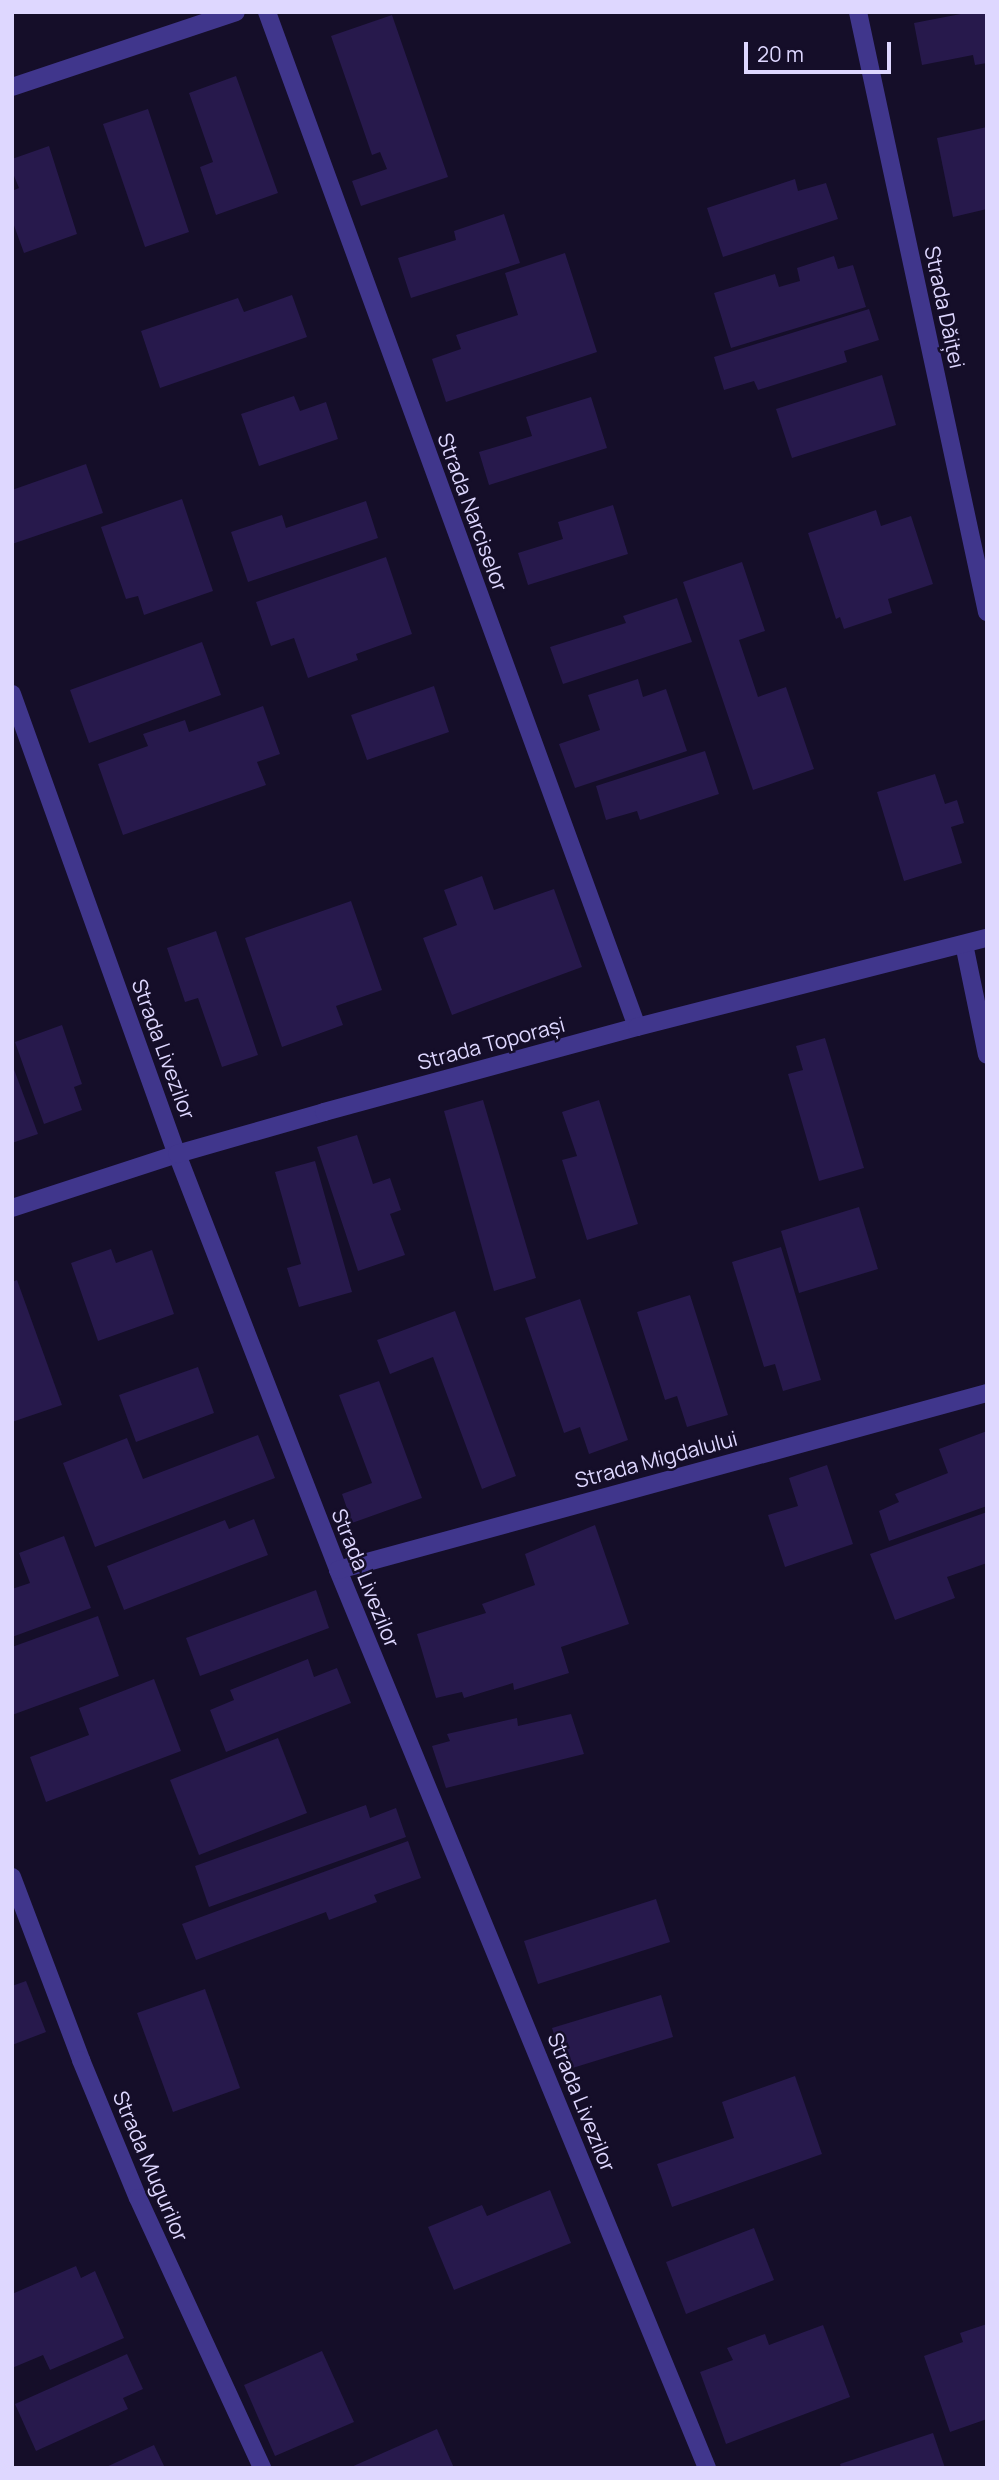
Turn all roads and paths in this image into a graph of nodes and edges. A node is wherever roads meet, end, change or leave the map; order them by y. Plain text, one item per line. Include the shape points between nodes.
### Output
1 (236, 12) edge
2 (267, 12) edge
3 (858, 12) edge
4 (12, 87) edge
5 (987, 612) edge
6 (12, 694) edge
7 (987, 938) edge
8 (964, 944) junction
9 (637, 1027) junction
10 (987, 1055) edge
11 (177, 1154) junction
12 (12, 1208) edge
13 (987, 1393) edge
14 (338, 1570) junction
15 (12, 1877) edge
16 (262, 2468) edge
17 (707, 2468) edge

1 - 4 street
2 - 9 street, Strada Narciselor
3 - 5 street, Strada Dăiței
6 - 11 street, Strada Livezilor
7 - 8 street, Strada Toporași
8 - 9 street, Strada Toporași
8 - 10 street
9 - 11 street, Strada Toporași
11 - 12 street, Strada Toporași
11 - 14 street, Strada Livezilor
13 - 14 street, Strada Migdalului
14 - 17 street, Strada Livezilor
15 - 16 street, Strada Mugurilor via 138,2198

